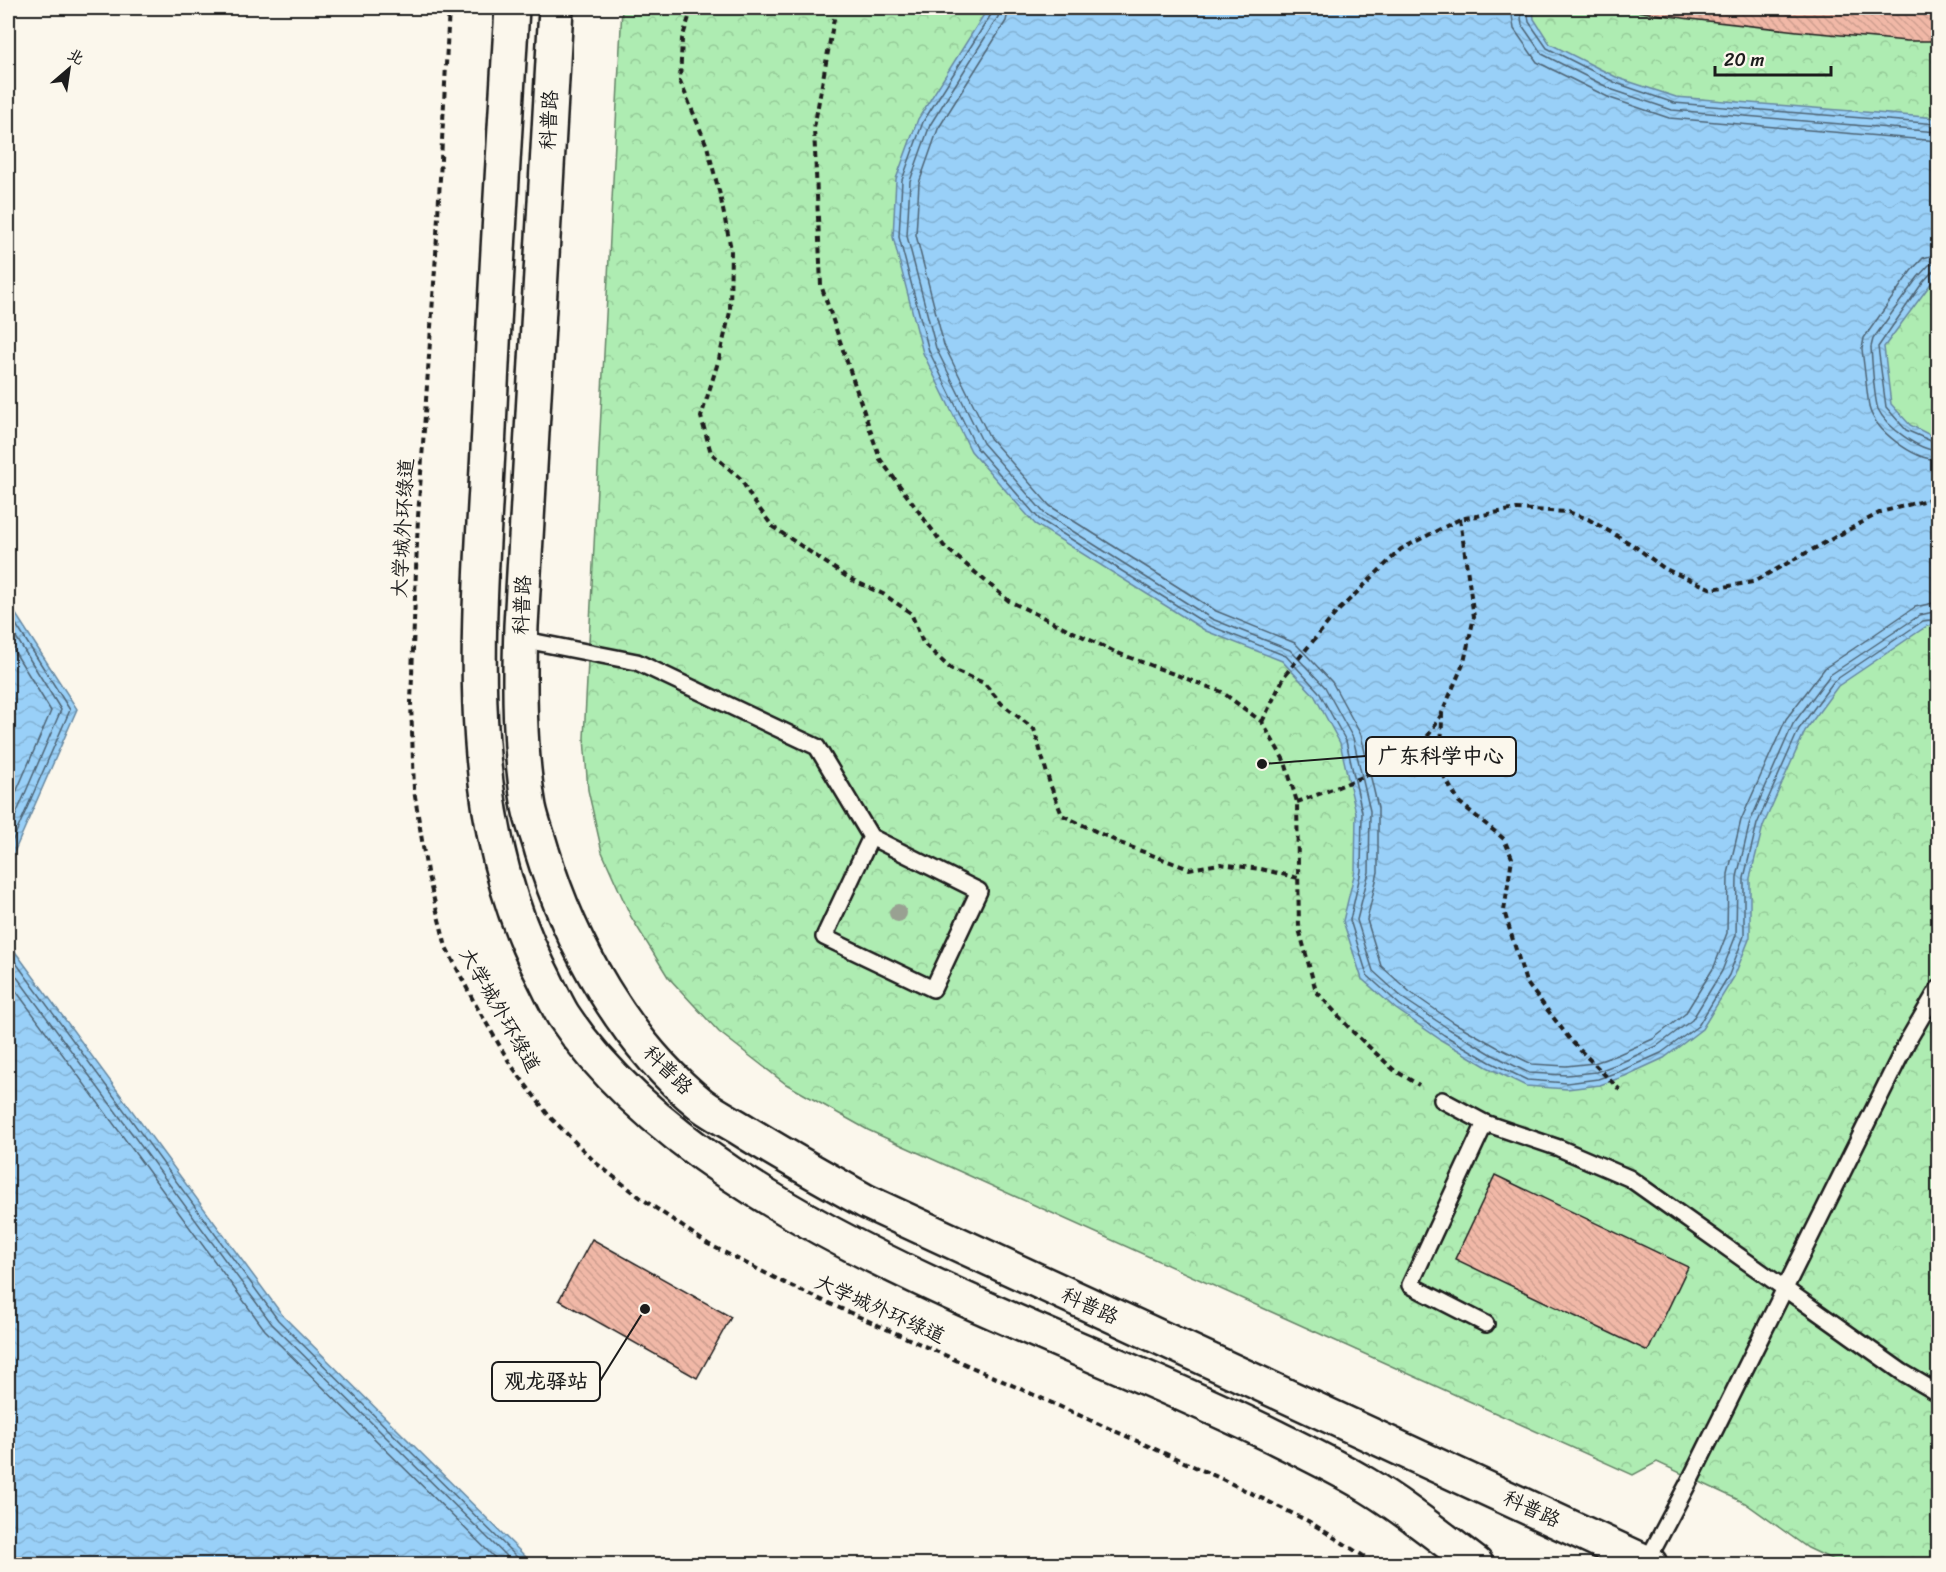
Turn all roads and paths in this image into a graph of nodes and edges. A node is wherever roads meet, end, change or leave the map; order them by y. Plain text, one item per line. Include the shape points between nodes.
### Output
1 (449, 8) edge
2 (512, 8) edge
3 (556, 8) edge
4 (692, 8) edge
5 (836, 8) edge
6 (1938, 497) edge
7 (1460, 519) junction
8 (520, 639) junction
9 (1442, 713) junction
10 (1262, 722) junction
11 (1297, 802) junction
12 (871, 837) junction
13 (1298, 878) junction
14 (1938, 989) edge
15 (1620, 1090) dead end
16 (1442, 1100) joint
17 (1485, 1123) junction
18 (1785, 1289) junction
19 (1486, 1324) dead end
20 (1938, 1394) edge
21 (1376, 1564) edge
22 (1476, 1564) edge
23 (1648, 1564) edge

1 - 21 path, 大学城外环绿道 via 418,517 411,702 414,790 427,872 447,947 511,1065 549,1116 596,1162 708,1244 797,1289 1222,1479 1308,1521
2 - 22 street, 科普路 via 480,610 479,723 501,867 523,936 562,1013 611,1076 667,1125 739,1179 814,1225 934,1286 1213,1407 1312,1455 1368,1485
3 - 8 street, 科普路
4 - 13 path via 682,39 680,81 707,146 731,249 730,312 701,417 711,453 741,479 773,527 850,579 911,613 923,643 952,670 984,683 1002,704 1034,729 1062,815 1120,843 1190,869 1220,864
5 - 10 path via 814,128 821,285 879,459 944,546 1009,601 1116,652 1222,692
6 - 7 path via 1881,512 1753,582 1712,589 1665,569 1633,545 1568,512 1516,509
7 - 9 path via 1474,616 1464,662
7 - 10 path via 1401,549 1336,613 1285,675
8 - 12 lane via 637,662 817,747
8 - 23 street, 科普路 via 523,756 529,809 551,881 572,932 646,1051 703,1105 783,1156 867,1202
9 - 11 path via 1425,740 1401,755 1351,783
9 - 15 path via 1441,771 1459,802 1504,839 1512,858 1504,911 1526,982 1572,1042
10 - 11 path via 1285,762
11 - 13 path
12 - 12 lane via 824,937 933,989 979,891
13 - 16 path via 1299,929 1316,991 1394,1070
14 - 18 lane via 1907,1042
16 - 17 lane
17 - 18 lane via 1559,1148 1629,1178
17 - 19 lane via 1410,1285
18 - 20 lane
18 - 23 lane

